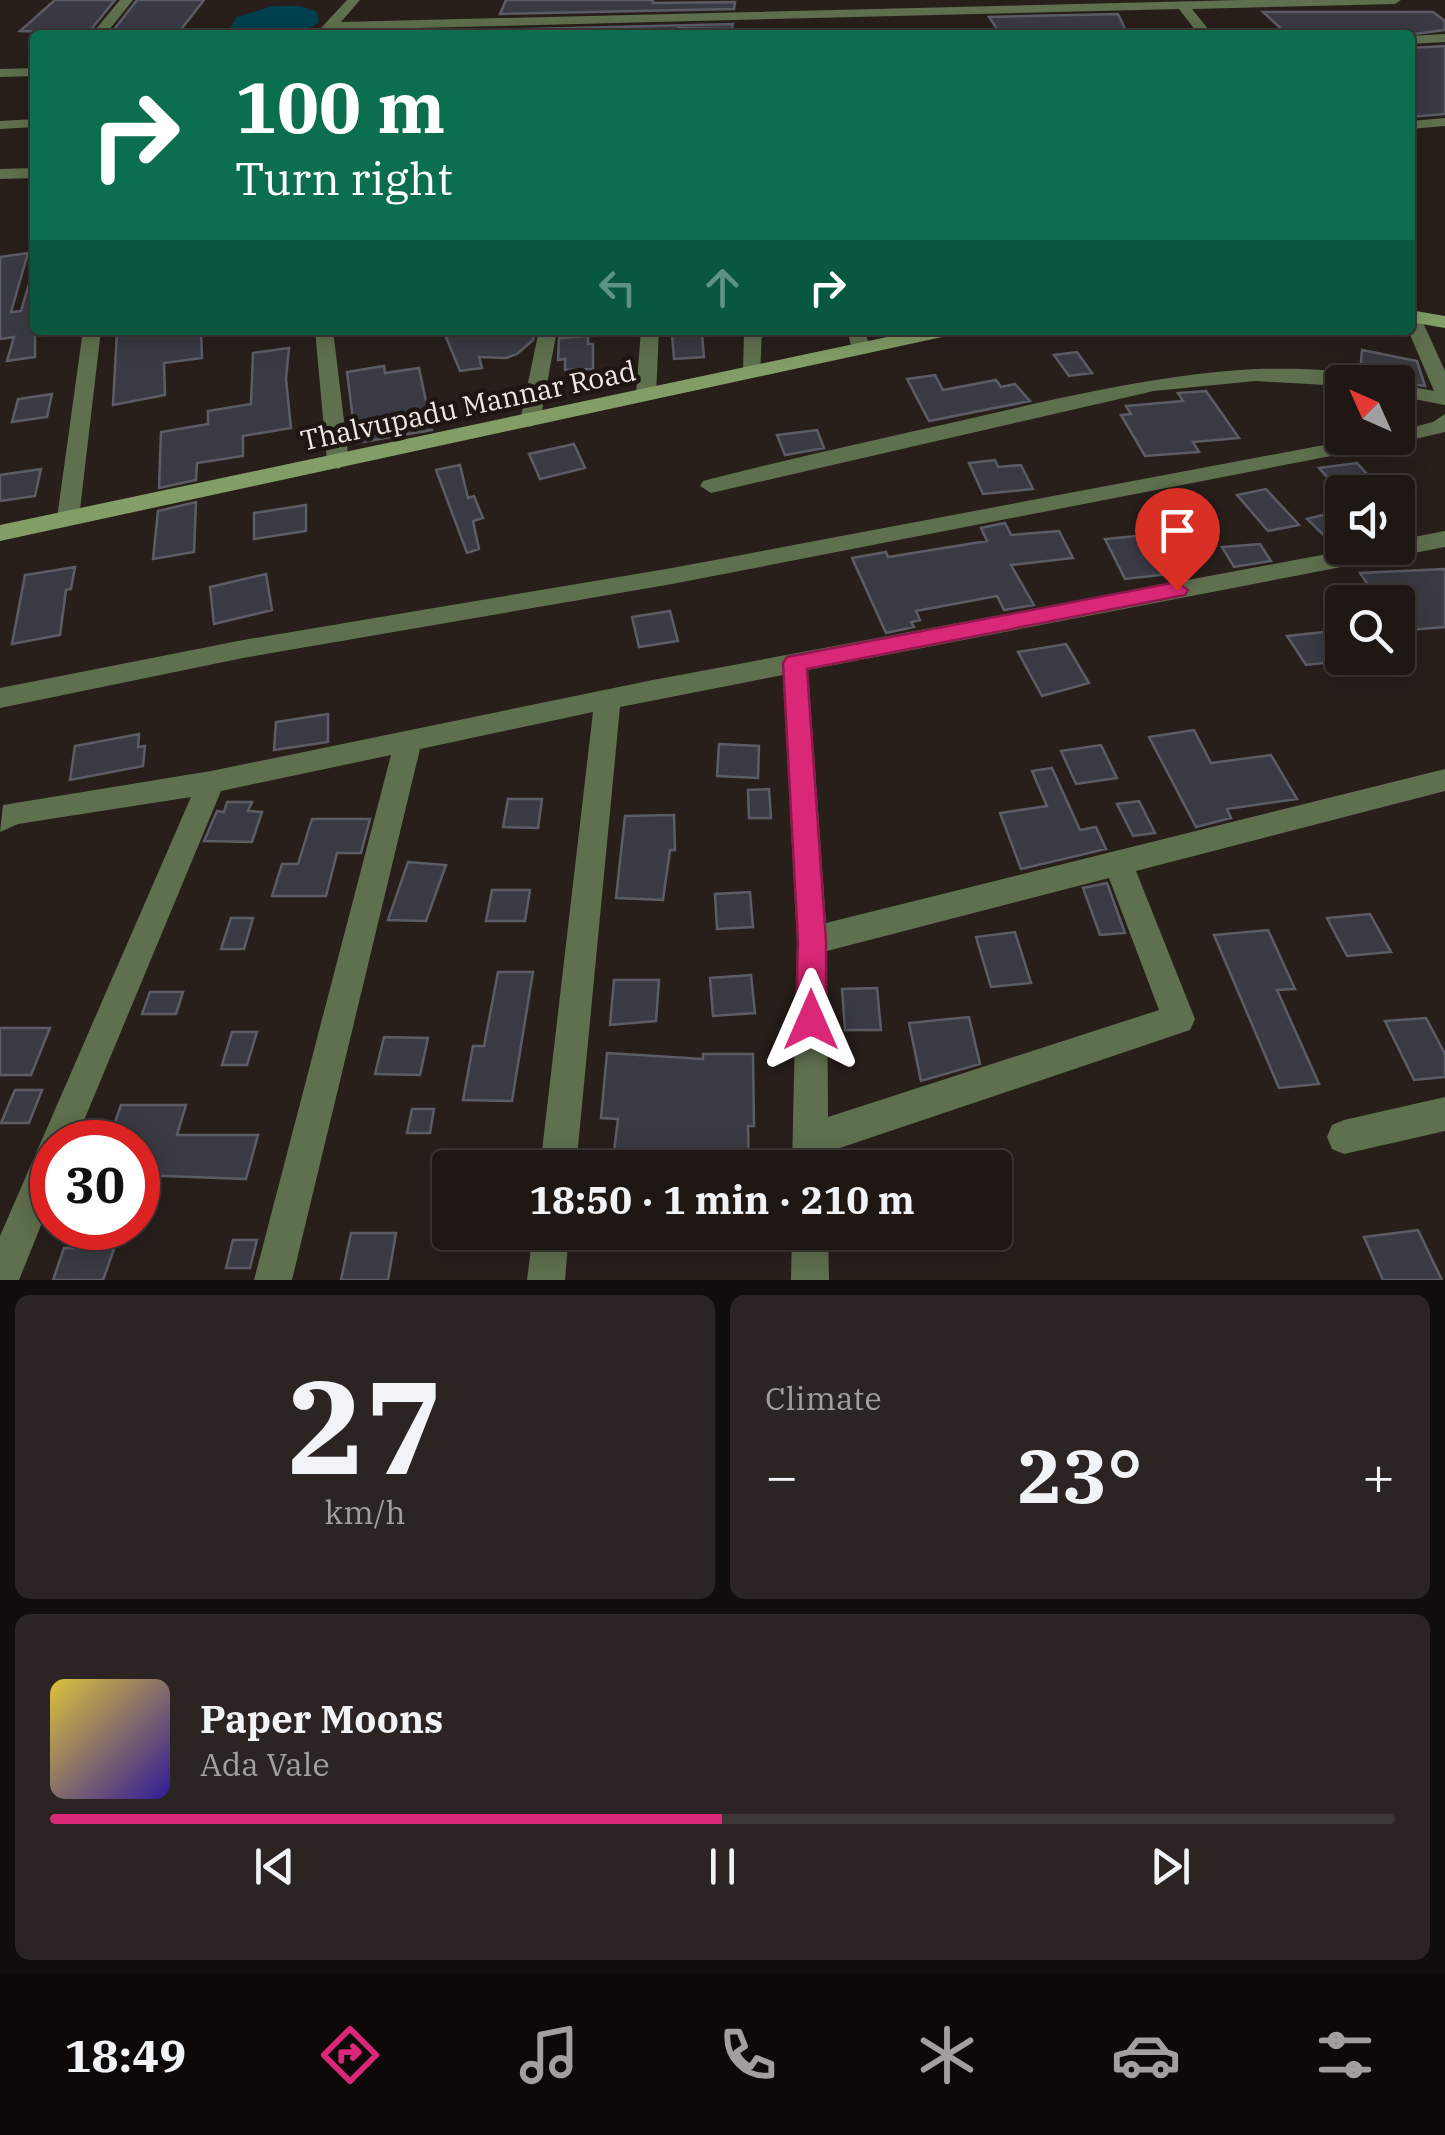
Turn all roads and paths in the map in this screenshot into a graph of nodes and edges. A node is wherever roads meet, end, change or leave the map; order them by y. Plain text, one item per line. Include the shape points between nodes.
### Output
1 (127, 0) edge
2 (354, 0) edge
3 (614, 0) edge
4 (734, 0) edge
5 (1395, 0) edge
6 (1137, 3) edge
7 (970, 5) edge
8 (1182, 5) junction
9 (737, 16) junction
10 (614, 19) junction
11 (102, 30) edge
12 (327, 30) edge
13 (1202, 30) edge
14 (1445, 38) edge
15 (1415, 40) edge
16 (30, 72) edge
17 (0, 73) edge
18 (1445, 122) edge
19 (30, 123) edge
20 (0, 125) edge
21 (1415, 125) edge
22 (30, 173) edge
23 (0, 174) edge
24 (1415, 317) edge
25 (1445, 322) edge
26 (1415, 326) edge
27 (91, 335) edge
28 (325, 335) edge
29 (547, 335) edge
30 (650, 335) edge
31 (753, 335) edge
32 (898, 335) edge
33 (858, 339) edge
34 (754, 372) junction
35 (1325, 377) edge
36 (1415, 393) edge
37 (646, 396) junction
38 (1445, 397) edge
39 (1445, 420) edge
40 (530, 421) junction
41 (1415, 432) edge
42 (1325, 450) edge
43 (338, 462) junction
44 (711, 486) dead end
45 (68, 518) junction
46 (0, 533) edge
47 (1445, 539) edge
48 (795, 663) junction
49 (0, 698) edge
50 (608, 700) junction
51 (408, 743) junction
52 (1445, 780) edge
53 (211, 782) junction
54 (0, 820) edge
55 (1118, 863) junction
56 (812, 941) junction
57 (1445, 1114) edge
58 (67, 1120) edge
59 (1344, 1137) dead end
60 (560, 1150) edge
61 (810, 1150) edge
62 (821, 1150) edge
63 (30, 1208) edge
64 (549, 1250) edge
65 (810, 1250) edge
66 (0, 1280) edge
67 (273, 1280) edge
68 (546, 1280) edge
69 (810, 1280) edge

1 - 11 street
2 - 12 street
3 - 10 street
4 - 9 street
5 - 8 street
6 - 7 street
6 - 8 street
7 - 9 street via 843,19
8 - 13 street
9 - 10 street
10 - 12 street via 532,16
14 - 15 street
16 - 17 street
18 - 21 street
19 - 20 street
22 - 23 street
24 - 25 street
26 - 38 street
27 - 45 street
28 - 43 street
29 - 40 street
30 - 37 street
31 - 34 street
32 - 33 street, Thalvupadu Mannar Road
33 - 34 street, Thalvupadu Mannar Road
34 - 37 street, Thalvupadu Mannar Road
35 - 44 street via 1219,375 1060,404
36 - 38 street
37 - 40 street, Thalvupadu Mannar Road
39 - 41 street
40 - 43 street, Thalvupadu Mannar Road
42 - 49 street
43 - 45 street, Thalvupadu Mannar Road
45 - 46 street, Thalvupadu Mannar Road
47 - 48 street
48 - 50 street
48 - 56 street
50 - 51 street
50 - 60 street
51 - 53 street
51 - 67 street
52 - 55 street
53 - 54 street
53 - 58 street
55 - 56 street
55 - 62 street via 1179,1019
56 - 61 street
57 - 59 street
63 - 66 street
64 - 68 street
65 - 69 street

